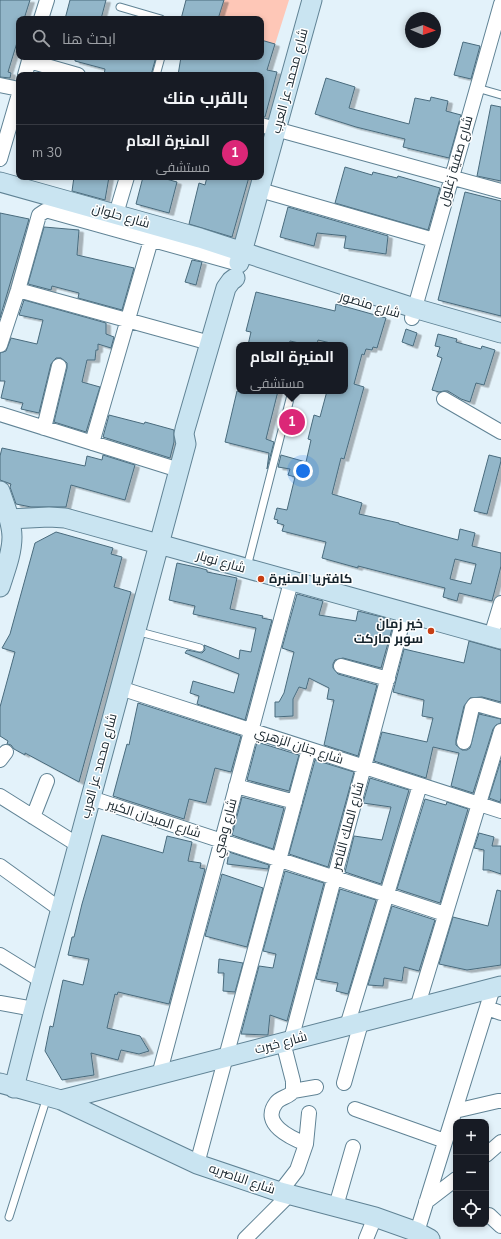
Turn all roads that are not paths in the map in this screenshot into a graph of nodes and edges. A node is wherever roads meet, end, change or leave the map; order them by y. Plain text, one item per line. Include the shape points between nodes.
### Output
1 (47, 0) edge
2 (312, 0) edge
3 (501, 4) edge
4 (120, 7) dead end
5 (42, 16) edge
6 (151, 16) edge
7 (29, 60) edge
8 (32, 60) edge
9 (160, 60) edge
10 (26, 72) edge
11 (69, 72) edge
12 (157, 72) edge
13 (0, 85) edge
14 (16, 88) edge
15 (477, 88) junction
16 (501, 95) edge
17 (16, 104) edge
18 (269, 127) edge
19 (0, 159) edge
20 (264, 162) edge
21 (452, 178) junction
22 (125, 180) edge
23 (261, 180) edge
24 (0, 182) edge
25 (260, 190) junction
26 (501, 191) edge
27 (116, 214) junction
28 (151, 240) junction
29 (434, 240) junction
30 (238, 265) junction
31 (18, 290) junction
32 (413, 313) junction
33 (127, 321) junction
34 (501, 333) edge
35 (1, 336) edge
36 (210, 343) junction
37 (501, 343) edge
38 (59, 366) dead end
39 (291, 394) edge
40 (444, 399) dead end
41 (0, 414) edge
42 (44, 428) junction
43 (501, 432) edge
44 (92, 443) junction
45 (186, 444) junction
46 (179, 470) junction
47 (0, 491) edge
48 (5, 517) edge
49 (159, 544) junction
50 (247, 569) junction
51 (291, 582) junction
52 (0, 587) edge
53 (501, 603) edge
54 (406, 613) junction
55 (136, 631) junction
56 (496, 637) edge
57 (200, 648) dead end
58 (341, 666) dead end
59 (388, 679) junction
60 (120, 688) junction
61 (501, 711) edge
62 (251, 731) junction
63 (501, 731) edge
64 (464, 742) dead end
65 (309, 749) junction
66 (364, 767) junction
67 (47, 781) dead end
68 (420, 785) junction
69 (236, 786) junction
70 (0, 796) edge
71 (91, 798) junction
72 (295, 802) junction
73 (479, 804) junction
74 (501, 810) edge
75 (33, 817) junction
76 (221, 841) junction
77 (78, 845) junction
78 (279, 860) junction
79 (0, 866) edge
80 (334, 878) junction
81 (387, 895) junction
82 (61, 910) junction
83 (444, 914) junction
84 (0, 955) edge
85 (42, 981) junction
86 (497, 987) edge
87 (0, 1003) edge
88 (417, 1008) junction
89 (487, 1008) junction
90 (34, 1009) junction
91 (501, 1013) edge
92 (354, 1024) junction
93 (287, 1041) junction
94 (227, 1057) junction
95 (159, 1075) junction
96 (344, 1083) dead end
97 (7, 1086) edge
98 (316, 1087) dead end
99 (291, 1093) junction
100 (54, 1099) junction
101 (501, 1102) edge
102 (355, 1108) dead end
103 (454, 1111) junction
104 (309, 1113) dead end
105 (445, 1141) junction
106 (501, 1142) edge
107 (306, 1144) junction
108 (353, 1147) dead end
109 (489, 1152) edge
110 (197, 1164) junction
111 (453, 1181) edge
112 (285, 1194) junction
113 (426, 1202) junction
114 (336, 1206) junction
115 (489, 1215) dead end
116 (9, 1217) dead end
117 (375, 1217) junction
118 (501, 1226) edge
119 (424, 1236) edge
120 (245, 1239) edge
121 (366, 1239) edge

1 - 5 street
2 - 18 street, شارع محمد عز العرب
3 - 15 street, شارع صفية زغلول
4 - 6 lane
7 - 10 street
8 - 11 street
9 - 12 lane
13 - 14 street
15 - 16 lane
15 - 21 street, شارع صفية زغلول
17 - 19 street
18 - 20 street, شارع محمد عز العرب
18 - 21 street
21 - 26 street
21 - 29 street, شارع صفية زغلول
22 - 27 street
23 - 25 street, شارع محمد عز العرب
24 - 27 street, شارع حلوان
25 - 29 street
25 - 30 street, شارع محمد عز العرب
27 - 30 street, شارع حلوان via 200,238
28 - 30 street
28 - 31 street via 46,211 39,215
28 - 33 street
29 - 32 street, شارع صفية زغلول
30 - 32 street, شارع منصور
30 - 36 street, شارع محمد عز العرب via 226,288
30 - 45 street, شارع محمد عز العرب via 236,291 198,428
31 - 33 street
31 - 35 street
32 - 34 street, شارع منصور
32 - 37 street, شارع منصور
33 - 36 street
33 - 44 street
36 - 45 street, شارع محمد عز العرب via 185,428
38 - 42 street
39 - 50 lane
40 - 43 street
41 - 42 street
42 - 44 street
44 - 46 street
45 - 46 street, شارع محمد عز العرب
46 - 49 street, شارع محمد عز العرب
47 - 48 street
48 - 49 street, شارع نوبار via 64,518
48 - 52 street via 12,537
49 - 50 street, شارع نوبار
49 - 55 street, شارع محمد عز العرب
50 - 51 street, شارع نوبار
51 - 54 street, شارع نوبار
51 - 62 street, شارع وهبي
53 - 56 street
54 - 56 street, شارع نوبار
54 - 59 street, شارع الملك الناصر
55 - 57 lane
55 - 60 street, شارع محمد عز العرب
58 - 59 street
59 - 66 street, شارع الملك الناصر
60 - 62 street, شارع جنان الزهري
60 - 71 street, شارع محمد عز العرب
61 - 64 street via 480,705 474,706
62 - 65 street, شارع جنان الزهري
62 - 69 street, شارع وهبي
63 - 73 street
65 - 66 street, شارع جنان الزهري
65 - 72 street
66 - 68 street, شارع جنان الزهري
66 - 80 street, شارع الملك الناصر
67 - 75 street
68 - 73 street, شارع جنان الزهري
68 - 81 street
69 - 72 street
69 - 76 street, شارع وهبي
70 - 75 street
71 - 76 street, شارع الميدان الكبير
71 - 77 street, شارع محمد عز العرب
72 - 78 street
73 - 74 street, شارع جنان الزهري
73 - 83 street
75 - 77 street
76 - 78 street, شارع الميدان الكبير
76 - 95 street, شارع وهبي
77 - 82 street, شارع محمد عز العرب
78 - 80 street, شارع الميدان الكبير
78 - 94 street
79 - 82 street
80 - 81 street, شارع الميدان الكبير
80 - 93 street, شارع الملك الناصر
81 - 83 street, شارع الميدان الكبير
81 - 92 street
82 - 85 street, شارع محمد عز العرب
83 - 88 street
84 - 85 street
85 - 90 street, شارع محمد عز العرب
86 - 88 street, شارع خيرت
86 - 89 street
87 - 90 street
88 - 92 street, شارع خيرت
89 - 91 street
89 - 103 street
90 - 97 street, شارع محمد عز العرب
92 - 93 street, شارع خيرت
92 - 96 street
93 - 94 street, شارع خيرت
93 - 99 street via 293,1081
94 - 95 street, شارع خيرت
94 - 110 street
95 - 100 street, شارع خيرت
97 - 100 street, شارع الناصريه
98 - 99 street
99 - 107 street via 276,1102 272,1109 273,1121 280,1131
100 - 110 street, شارع الناصريه
100 - 116 lane
101 - 103 street
102 - 105 street
103 - 105 street
104 - 107 street
105 - 113 street
106 - 109 street
107 - 112 street
108 - 114 street
110 - 112 street, شارع الناصريه
111 - 113 street
112 - 114 street, شارع الناصريه
112 - 120 street
113 - 119 street
114 - 117 street, شارع الناصريه
115 - 118 street
117 - 119 street, شارع الناصريه
117 - 121 street

